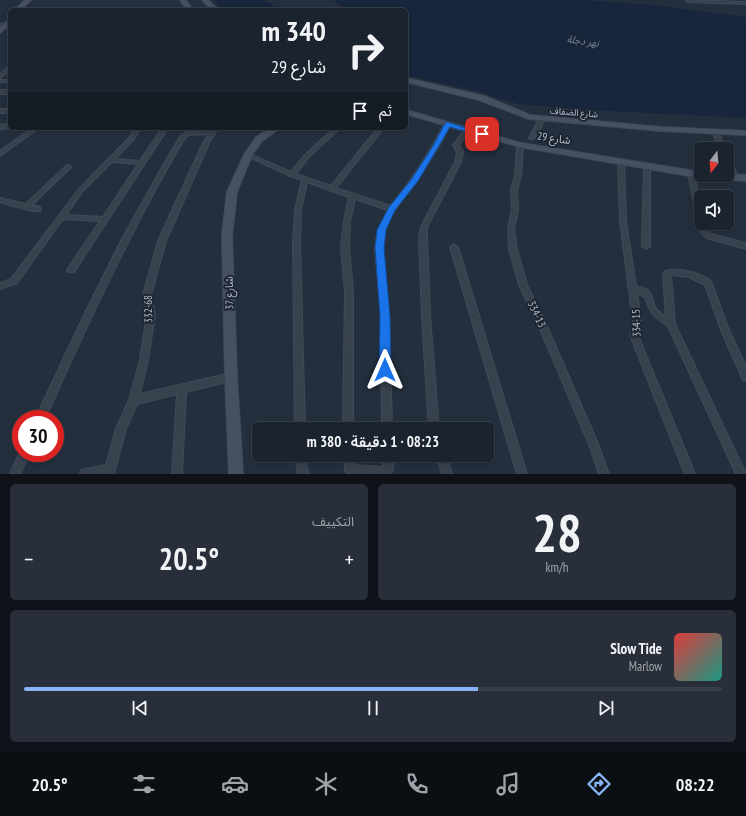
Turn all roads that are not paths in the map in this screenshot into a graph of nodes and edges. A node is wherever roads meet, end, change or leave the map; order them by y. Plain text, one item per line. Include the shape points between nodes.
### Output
1 (205, 0) edge
2 (687, 1) edge
3 (746, 3) edge
4 (213, 8) edge
5 (8, 23) edge
6 (0, 31) edge
7 (8, 70) edge
8 (0, 77) edge
9 (408, 80) edge
10 (408, 113) edge
11 (542, 119) junction
12 (447, 125) junction
13 (33, 130) edge
14 (137, 130) edge
15 (164, 130) edge
16 (213, 130) edge
17 (273, 130) edge
18 (335, 130) edge
19 (379, 130) edge
20 (468, 130) junction
21 (716, 133) junction
22 (746, 133) edge
23 (532, 138) dead end
24 (719, 142) edge
25 (520, 145) junction
26 (0, 154) edge
27 (248, 155) junction
28 (112, 160) junction
29 (621, 161) junction
30 (142, 163) junction
31 (646, 166) junction
32 (68, 167) dead end
33 (691, 174) junction
34 (694, 174) edge
35 (734, 174) edge
36 (292, 176) junction
37 (736, 178) joint
38 (746, 178) edge
39 (305, 179) junction
40 (333, 188) junction
41 (353, 195) junction
42 (1, 201) edge
43 (27, 207) junction
44 (38, 209) dead end
45 (392, 209) junction
46 (62, 217) junction
47 (104, 219) junction
48 (454, 246) dead end
49 (646, 246) dead end
50 (746, 246) edge
51 (71, 270) dead end
52 (1, 286) edge
53 (633, 289) junction
54 (671, 324) junction
55 (231, 377) junction
56 (746, 377) edge
57 (182, 390) junction
58 (134, 400) junction
59 (44, 410) edge
60 (300, 422) edge
61 (348, 422) edge
62 (387, 422) edge
63 (434, 422) edge
64 (21, 462) edge
65 (301, 462) edge
66 (349, 462) edge
67 (388, 462) edge
68 (443, 462) edge
69 (110, 472) edge
70 (15, 474) edge
71 (85, 474) edge
72 (177, 474) edge
73 (236, 474) edge
74 (304, 474) edge
75 (447, 474) edge
76 (522, 474) edge
77 (604, 474) edge
78 (690, 474) edge
79 (741, 474) edge

1 - 4 street
2 - 3 street
5 - 6 street
7 - 8 street
9 - 11 street, شارع الضفاف via 478,97 522,116
10 - 12 street, شارع 29
11 - 21 street, شارع الضفاف
11 - 23 street
12 - 20 street, شارع 29
12 - 45 street via 414,181
13 - 26 street
14 - 28 street
15 - 30 street
16 - 58 street, 332-68 via 162,241 147,295 151,314 144,360
16 - 59 street via 184,135 120,249
17 - 27 street, شارع 37 via 259,140
18 - 36 street via 307,156
19 - 40 street
20 - 25 street, شارع 29
20 - 63 street via 456,145 460,152 458,162 424,227 426,316
21 - 22 street, شارع الضفاف
21 - 24 street
25 - 29 street, شارع 29
25 - 77 street, 334-13 via 511,229 513,249 523,285 595,447
27 - 36 street
27 - 55 street, شارع 37 via 232,192 228,236
28 - 30 street
28 - 46 street via 81,190
29 - 31 street, شارع 29
29 - 53 street, 334-15 via 623,221
30 - 47 street
31 - 33 street, شارع 29
31 - 49 street
32 - 43 street
33 - 34 street, شارع 29
33 - 50 street via 704,233
35 - 37 street
36 - 39 street
37 - 38 street
39 - 40 street
39 - 60 street via 297,216
40 - 41 street
41 - 45 street
41 - 61 street via 345,247 349,292
42 - 43 street
43 - 44 street
45 - 62 street via 381,230 379,248 385,316
46 - 47 street
46 - 52 street via 14,281
47 - 51 street
48 - 76 street
53 - 54 street via 648,295 651,309
53 - 78 street, 334-15 via 638,321 636,344
54 - 56 street via 668,273 704,279 708,283
54 - 79 street
55 - 57 street
55 - 73 street, شارع 37
57 - 58 street
57 - 72 street
58 - 69 street, 332-68 via 121,429
64 - 70 street
65 - 74 street
66 - 67 street via 350,470 386,472
68 - 75 street
69 - 71 street

